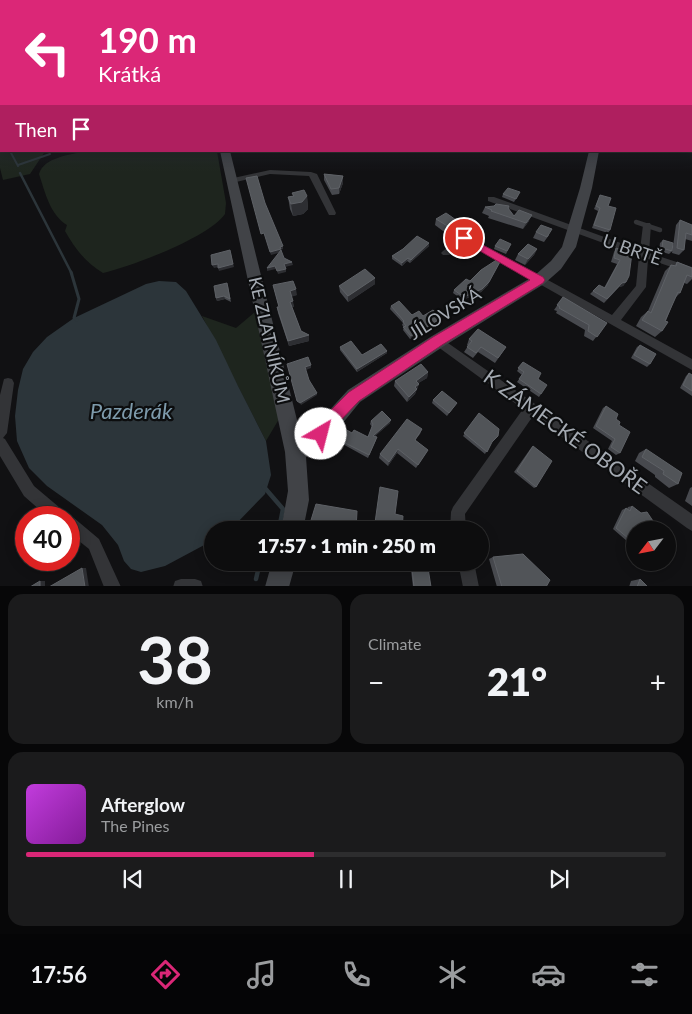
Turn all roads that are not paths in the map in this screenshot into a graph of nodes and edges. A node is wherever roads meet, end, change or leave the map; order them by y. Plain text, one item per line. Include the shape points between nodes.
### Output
1 (225, 152) edge
2 (594, 152) edge
3 (232, 180) junction
4 (491, 199) dead end
5 (332, 213) dead end
6 (636, 222) dead end
7 (647, 225) junction
8 (573, 230) junction
9 (660, 230) dead end
10 (446, 253) dead end
11 (645, 255) junction
12 (692, 271) edge
13 (539, 280) junction
14 (614, 321) junction
15 (438, 341) junction
16 (692, 365) edge
17 (8, 383) dead end
18 (531, 408) junction
19 (0, 433) edge
20 (0, 444) edge
21 (295, 452) junction
22 (47, 506) edge
23 (295, 521) edge
24 (458, 521) edge
25 (692, 523) edge
26 (80, 532) edge
27 (282, 571) edge
28 (468, 571) edge
29 (113, 586) edge
30 (181, 586) edge
31 (195, 586) edge
32 (278, 586) edge
33 (471, 586) edge

1 - 3 street, KE ZLATNÍKŮM
2 - 8 street, JÍLOVSKÁ
3 - 5 street via 270,172 311,174
3 - 21 street, KE ZLATNÍKŮM
4 - 8 street, U BRTĚ
6 - 7 lane
7 - 9 lane
7 - 11 street
8 - 11 street, U BRTĚ
8 - 13 street, JÍLOVSKÁ via 564,255
10 - 13 street via 464,238
11 - 12 street, U BRTĚ
11 - 14 street via 641,287
13 - 14 street
13 - 15 street, JÍLOVSKÁ
14 - 16 street
15 - 18 street, K ZÁMECKÉ OBOŘE
15 - 21 street, JÍLOVSKÁ via 354,396 321,434
17 - 19 street
18 - 24 street via 458,512
18 - 25 street, K ZÁMECKÉ OBOŘE
20 - 22 street via 29,491
21 - 23 street, KE ZLATNÍKŮM via 300,487
26 - 29 street via 94,544
27 - 32 street
28 - 33 street
30 - 31 street

